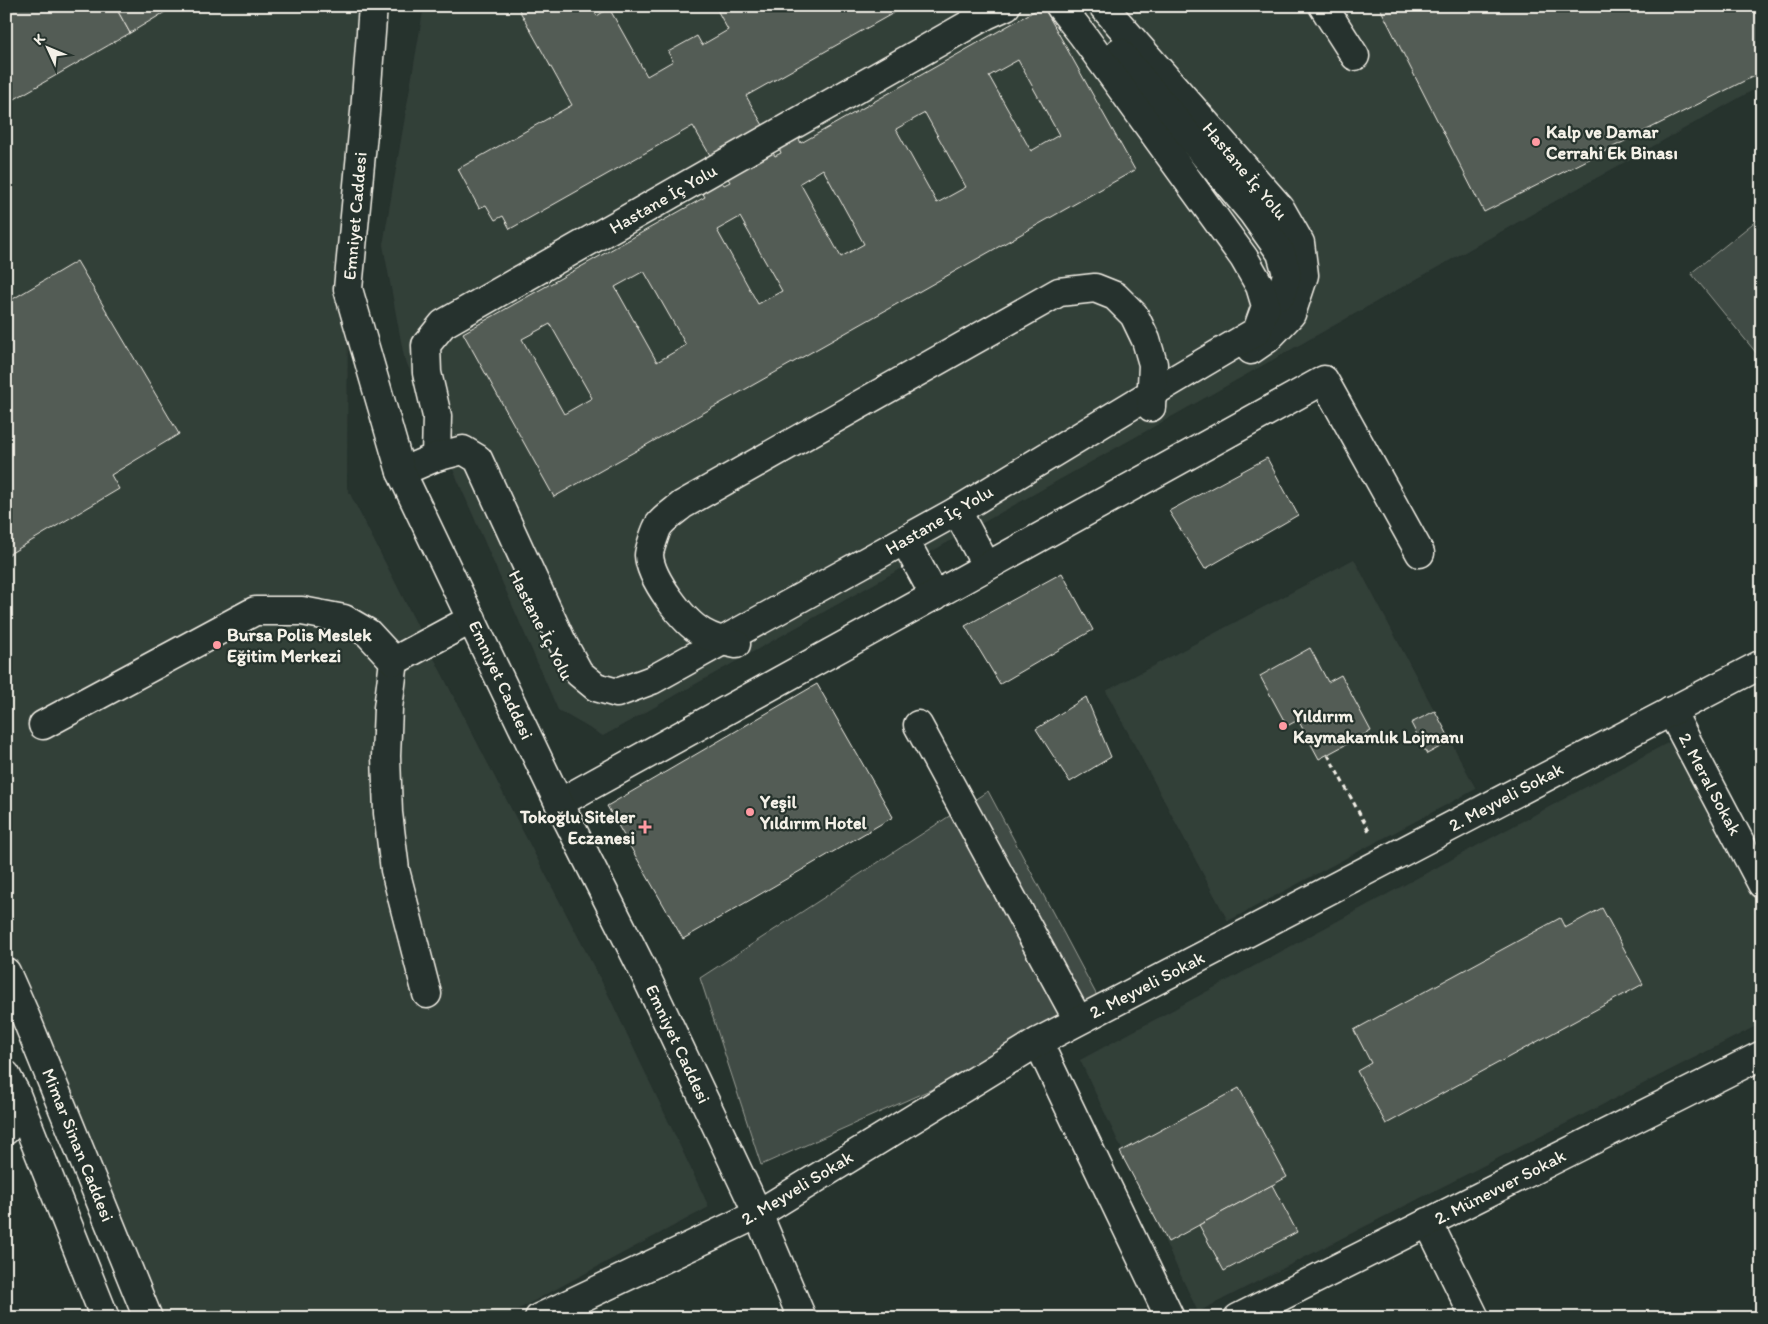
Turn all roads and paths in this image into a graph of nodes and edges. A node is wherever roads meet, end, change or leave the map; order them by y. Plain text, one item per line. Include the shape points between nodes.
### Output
1 (373, 6) edge
2 (1006, 6) edge
3 (1060, 6) edge
4 (1084, 6) edge
5 (1102, 6) edge
6 (1323, 6) edge
7 (1355, 56) dead end
8 (1257, 331) junction
9 (1151, 403) junction
10 (436, 457) junction
11 (401, 472) junction
12 (961, 519) junction
13 (909, 549) junction
14 (1420, 553) dead end
15 (986, 566) junction
16 (934, 596) junction
17 (472, 619) junction
18 (735, 644) junction
19 (394, 661) junction
20 (1762, 664) edge
21 (1671, 711) junction
22 (43, 725) dead end
23 (918, 725) dead end
24 (1328, 754) dead end
25 (559, 803) junction
26 (1385, 860) junction
27 (1762, 884) edge
28 (6, 972) edge
29 (427, 994) dead end
30 (1078, 1020) junction
31 (1038, 1042) junction
32 (1762, 1055) edge
33 (11, 1084) edge
34 (6, 1130) edge
35 (758, 1214) junction
36 (1428, 1222) junction
37 (105, 1318) edge
38 (148, 1318) edge
39 (539, 1318) edge
40 (802, 1318) edge
41 (1170, 1318) edge
42 (1238, 1318) edge
43 (1475, 1318) edge

1 - 11 street, Emniyet Caddesi via 348,289
2 - 10 street, Hastane İç Yolu via 443,324 426,345 437,416
3 - 8 street via 1244,258 1260,286 1266,306
4 - 8 street via 1252,212 1281,253 1287,274 1280,298
5 - 9 street, Hastane İç Yolu via 1280,208 1300,243 1304,275 1291,314 1267,340 1205,381
6 - 7 street
8 - 9 street, Hastane İç Yolu
9 - 12 street, Hastane İç Yolu
9 - 18 street via 1153,364 1134,315 1115,296 1095,288 1059,292 682,505 658,526 649,555 657,581 688,622 702,633
10 - 11 street, Hastane İç Yolu
10 - 18 street, Hastane İç Yolu via 463,450 478,459 562,642 579,673 596,687 617,693
11 - 17 street, Emniyet Caddesi
12 - 13 street, Hastane İç Yolu
12 - 15 street
13 - 16 street
13 - 18 street, Hastane İç Yolu
14 - 15 street via 1324,380
15 - 16 street
16 - 25 street
17 - 19 street
17 - 25 street, Emniyet Caddesi
19 - 22 street via 368,633 344,619 302,611 255,611
19 - 29 street via 386,747 388,813 395,870
20 - 21 street, 2. Meyveli Sokak
21 - 26 street, 2. Meyveli Sokak
21 - 27 street, 2. Meral Sokak
23 - 30 street
24 - 26 path
25 - 35 street, Emniyet Caddesi via 644,970
26 - 30 street, 2. Meyveli Sokak
28 - 38 street, Mimar Sinan Caddesi
30 - 31 street, 2. Meyveli Sokak
31 - 35 street, 2. Meyveli Sokak
31 - 41 street
32 - 36 street, 2. Münevver Sokak
33 - 34 street
33 - 37 street
35 - 39 street, 2. Meyveli Sokak
35 - 40 street, Emniyet Caddesi
36 - 42 street, 2. Münevver Sokak
36 - 43 street

